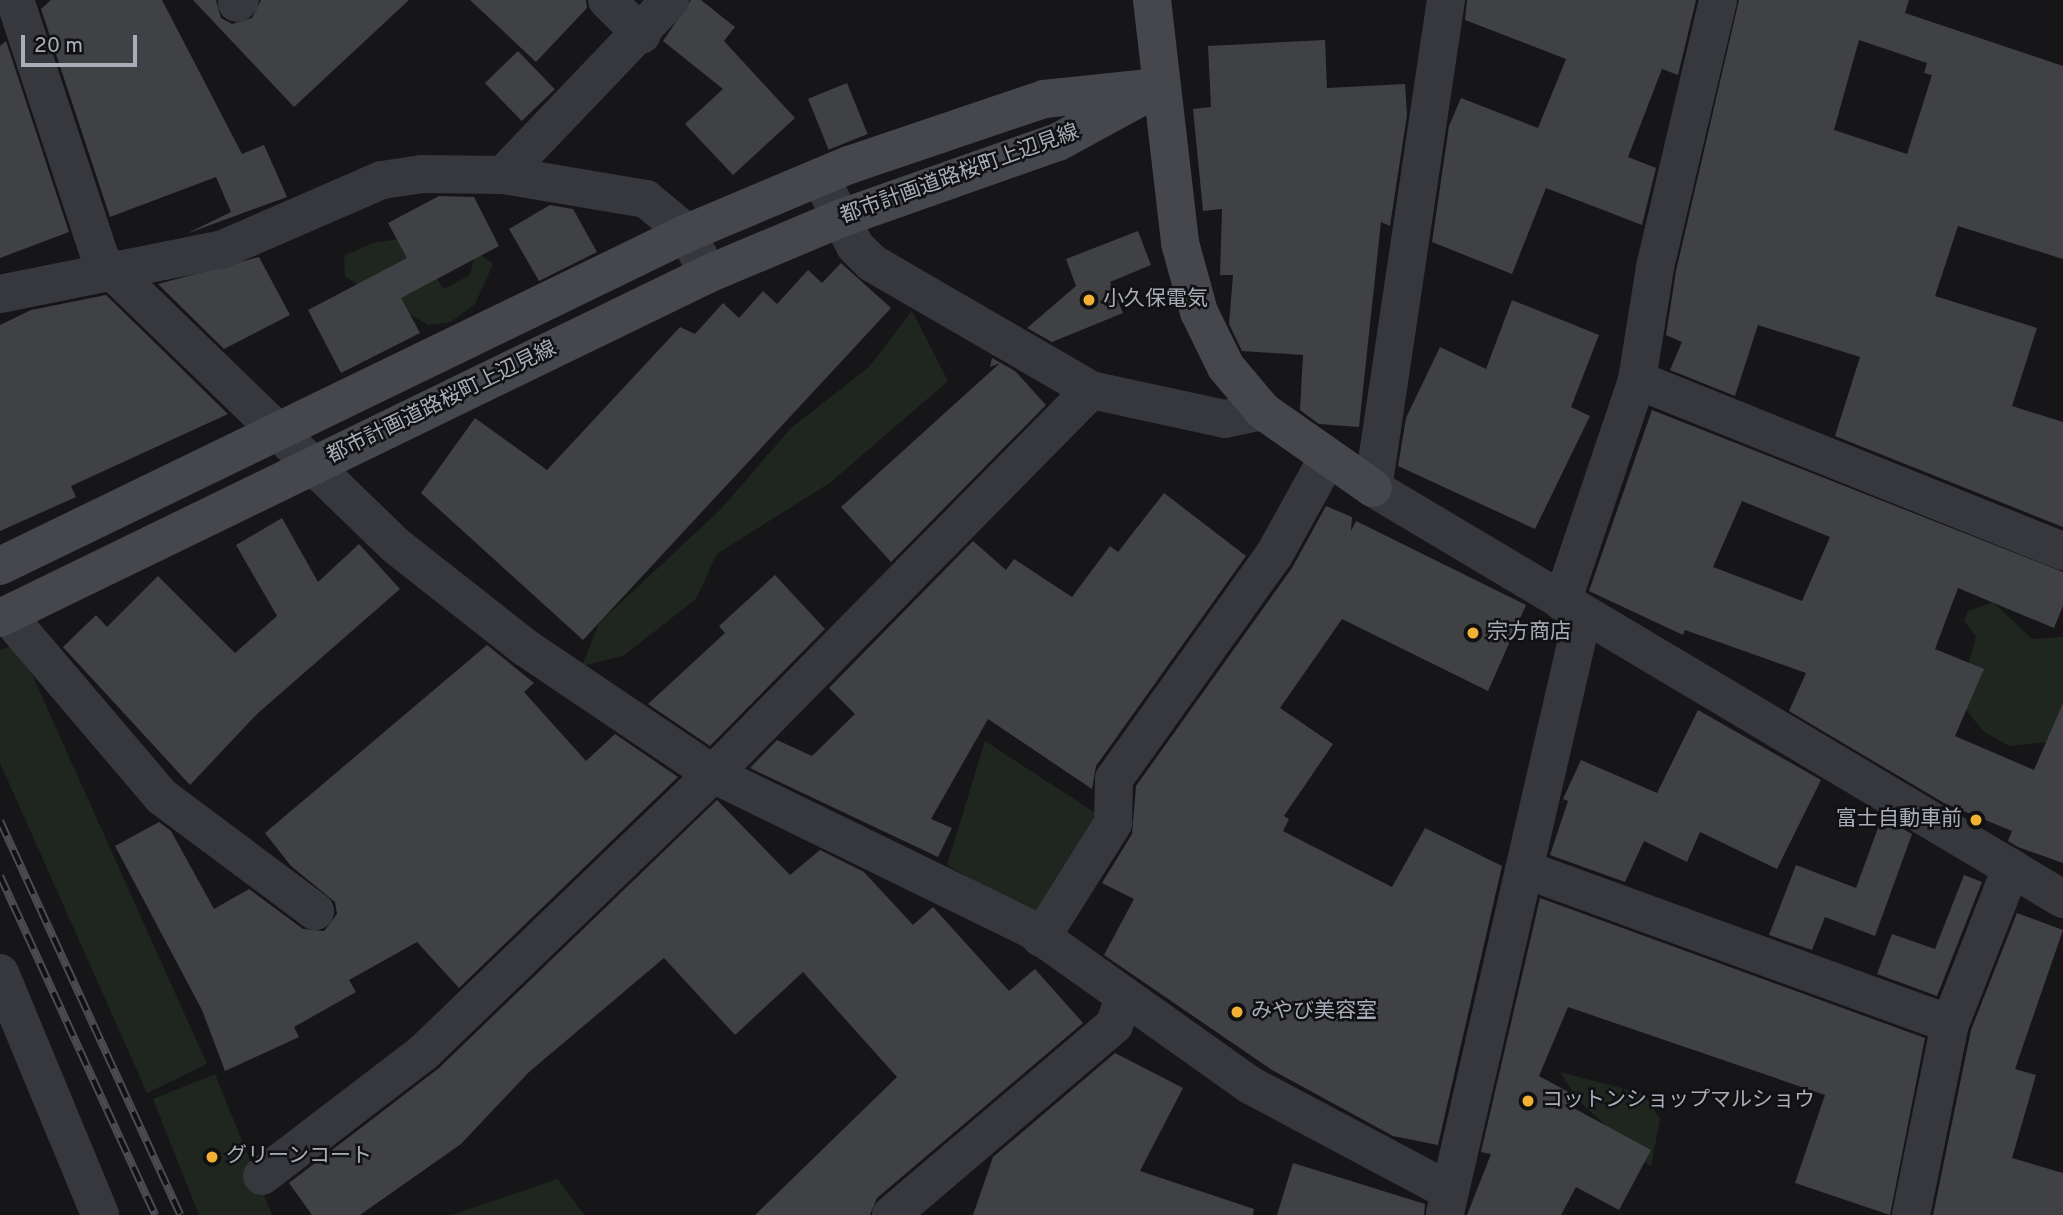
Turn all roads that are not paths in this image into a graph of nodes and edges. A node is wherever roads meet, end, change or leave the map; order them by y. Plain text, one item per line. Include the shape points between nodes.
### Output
1 (15, 0) edge
2 (607, 0) edge
3 (670, 0) edge
4 (1152, 0) edge
5 (1446, 0) edge
6 (1718, 0) edge
7 (642, 34) junction
8 (1159, 87) junction
9 (503, 175) junction
10 (820, 177) junction
11 (839, 219) junction
12 (687, 233) junction
13 (110, 271) junction
14 (708, 274) junction
15 (0, 294) edge
16 (1637, 380) junction
17 (1091, 390) junction
18 (1263, 411) junction
19 (272, 432) junction
20 (1328, 457) junction
21 (311, 467) junction
22 (1373, 488) junction
23 (2063, 551) edge
24 (0, 566) edge
25 (1572, 608) junction
26 (4, 616) edge
27 (713, 774) junction
28 (2011, 868) junction
29 (1524, 869) junction
30 (2063, 899) edge
31 (315, 911) dead end
32 (1041, 938) junction
33 (0, 973) edge
34 (1125, 997) junction
35 (1950, 1024) junction
36 (262, 1176) dead end
37 (1447, 1203) edge
38 (100, 1215) edge
39 (891, 1215) edge
40 (1912, 1215) edge

1 - 13 street via 61,147
2 - 7 street
3 - 7 street
4 - 8 street
5 - 22 street
6 - 16 street via 1655,267
7 - 9 street
8 - 10 street, 都市計画道路桜町上辺見線 via 1044,99
8 - 11 street, 都市計画道路桜町上辺見線 via 1058,142
8 - 18 street via 1180,243 1199,312 1226,368
9 - 12 street via 646,199
9 - 13 street via 382,180 223,249
10 - 11 street
10 - 12 street, 都市計画道路桜町上辺見線
11 - 14 street, 都市計画道路桜町上辺見線
11 - 17 street via 872,262
12 - 14 street
12 - 19 street, 都市計画道路桜町上辺見線
13 - 15 street
13 - 19 street
14 - 21 street, 都市計画道路桜町上辺見線
16 - 23 street
16 - 25 street
17 - 18 street via 1225,419
17 - 27 street
18 - 20 street
19 - 21 street
19 - 24 street, 都市計画道路桜町上辺見線
20 - 22 street
20 - 32 street via 1274,555 1114,779 1113,823
21 - 26 street, 都市計画道路桜町上辺見線
21 - 27 street via 395,545 526,648
22 - 25 street
25 - 28 street
25 - 29 street
26 - 31 street via 162,797
27 - 32 street via 888,855
27 - 36 street via 424,1052
28 - 30 street
28 - 35 street
29 - 35 street
29 - 37 street
32 - 34 street
33 - 38 street
34 - 37 street via 1250,1085
34 - 39 street via 1114,1025
35 - 40 street

